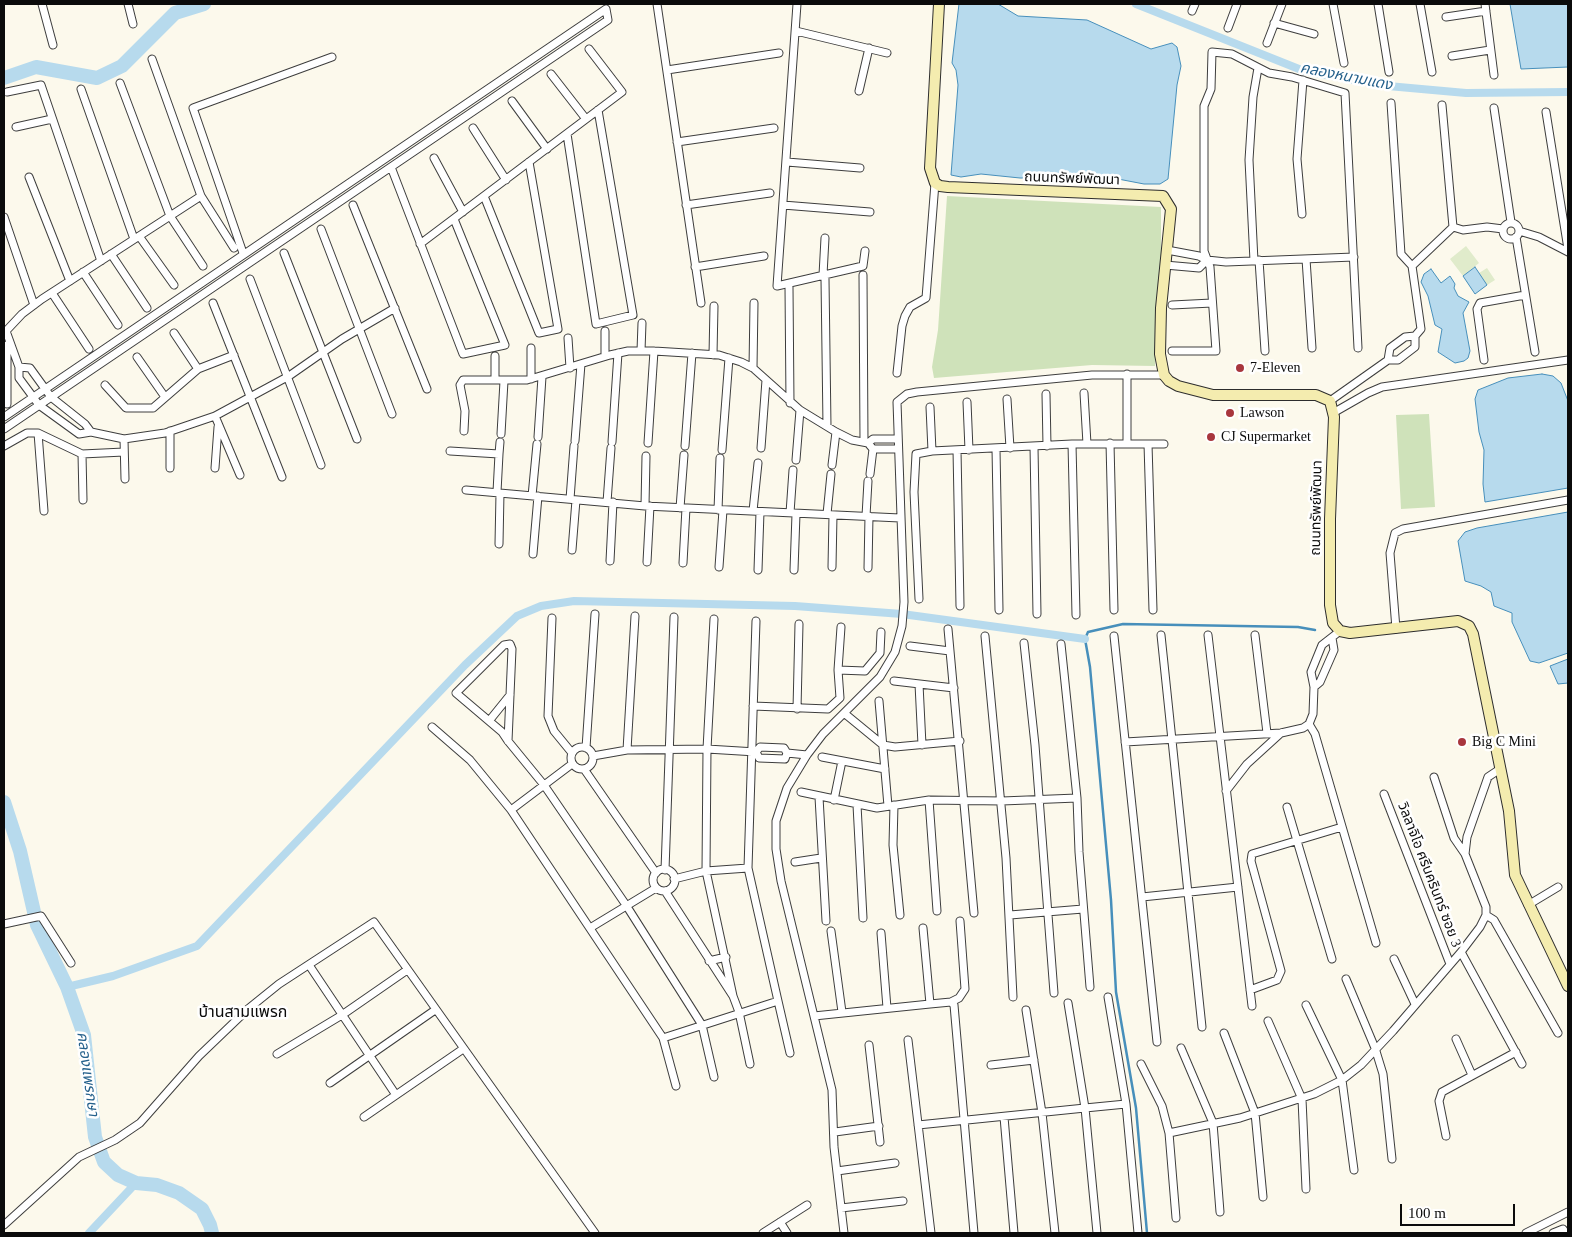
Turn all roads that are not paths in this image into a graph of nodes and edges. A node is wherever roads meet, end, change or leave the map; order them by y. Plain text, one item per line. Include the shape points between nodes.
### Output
1 (42, 4) edge
2 (128, 4) edge
3 (657, 4) edge
4 (797, 4) edge
5 (939, 4) edge
6 (1237, 4) edge
7 (1282, 4) edge
8 (1333, 4) edge
9 (1378, 4) edge
10 (1420, 4) edge
11 (1485, 7) edge
12 (1446, 17) dead end
13 (1274, 23) junction
14 (133, 24) dead end
15 (1228, 28) dead end
16 (796, 31) junction
17 (1314, 34) dead end
18 (1267, 43) dead end
19 (53, 45) dead end
20 (869, 48) junction
21 (589, 49) dead end
22 (1490, 50) junction
23 (779, 52) dead end
24 (887, 53) dead end
25 (1452, 56) dead end
26 (332, 57) dead end
27 (152, 58) dead end
28 (1344, 63) dead end
29 (1258, 68) junction
30 (667, 70) junction
31 (1389, 72) dead end
32 (1432, 72) dead end
33 (551, 74) dead end
34 (1494, 75) dead end
35 (1303, 80) junction
36 (120, 84) dead end
37 (80, 89) dead end
38 (858, 91) dead end
39 (7, 92) dead end
40 (512, 101) dead end
41 (1391, 103) dead end
42 (1442, 105) dead end
43 (1494, 108) dead end
44 (598, 110) junction
45 (1546, 112) dead end
46 (52, 119) junction
47 (586, 119) junction
48 (16, 127) dead end
49 (473, 128) dead end
50 (774, 128) dead end
51 (567, 134) junction
52 (677, 142) junction
53 (547, 148) junction
54 (434, 158) dead end
55 (529, 162) junction
56 (787, 162) junction
57 (391, 167) junction
58 (860, 168) dead end
59 (29, 178) dead end
60 (506, 180) junction
61 (935, 182) junction
62 (770, 193) dead end
63 (202, 196) junction
64 (484, 196) junction
65 (686, 205) junction
66 (783, 205) junction
67 (353, 206) dead end
68 (463, 212) junction
69 (870, 212) dead end
70 (1302, 214) dead end
71 (170, 216) junction
72 (4, 217) edge
73 (454, 219) junction
74 (1511, 222) junction
75 (1454, 227) junction
76 (321, 229) dead end
77 (1502, 229) junction
78 (1517, 234) junction
79 (137, 238) junction
80 (825, 238) dead end
81 (420, 244) junction
82 (234, 248) dead end
83 (865, 250) dead end
84 (1167, 250) junction
85 (1568, 250) edge
86 (243, 253) junction
87 (284, 253) dead end
88 (111, 254) junction
89 (764, 256) dead end
90 (1354, 257) junction
91 (1207, 260) junction
92 (1257, 260) junction
93 (1306, 260) junction
94 (101, 261) junction
95 (1166, 265) junction
96 (203, 266) dead end
97 (695, 266) junction
98 (1412, 266) junction
99 (84, 272) junction
100 (863, 275) dead end
101 (824, 277) junction
102 (250, 279) dead end
103 (70, 281) junction
104 (174, 285) dead end
105 (789, 287) dead end
106 (52, 293) junction
107 (1525, 295) junction
108 (174, 301) junction
109 (213, 303) dead end
110 (754, 303) dead end
111 (1212, 303) junction
112 (701, 304) dead end
113 (34, 305) junction
114 (1172, 305) dead end
115 (714, 306) dead end
116 (147, 308) dead end
117 (395, 308) junction
118 (180, 310) junction
119 (642, 322) dead end
120 (118, 326) dead end
121 (360, 329) junction
122 (606, 331) dead end
123 (174, 332) dead end
124 (1415, 336) junction
125 (568, 338) dead end
126 (7, 345) edge
127 (531, 348) dead end
128 (1312, 348) dead end
129 (1358, 348) dead end
130 (89, 349) dead end
131 (641, 350) junction
132 (654, 351) junction
133 (1172, 351) dead end
134 (1265, 351) dead end
135 (323, 352) junction
136 (1535, 352) dead end
137 (618, 353) junction
138 (692, 353) junction
139 (234, 355) junction
140 (713, 355) junction
141 (496, 356) dead end
142 (605, 356) junction
143 (137, 357) dead end
144 (729, 358) junction
145 (1388, 360) junction
146 (1484, 360) dead end
147 (1568, 361) edge
148 (581, 364) junction
149 (19, 367) junction
150 (198, 368) junction
151 (570, 368) junction
152 (753, 368) junction
153 (897, 373) dead end
154 (1127, 374) junction
155 (1164, 375) junction
156 (287, 376) junction
157 (542, 377) junction
158 (531, 379) junction
159 (495, 380) junction
160 (766, 380) junction
161 (504, 381) junction
162 (105, 384) dead end
163 (46, 389) junction
164 (427, 389) dead end
165 (1084, 392) dead end
166 (1046, 394) dead end
167 (51, 397) junction
168 (165, 397) junction
169 (250, 397) junction
170 (32, 398) junction
171 (1006, 399) dead end
172 (1330, 401) junction
173 (967, 402) dead end
174 (790, 403) junction
175 (7, 404) dead end
176 (39, 405) junction
177 (930, 407) dead end
178 (800, 410) junction
179 (1333, 413) junction
180 (392, 414) dead end
181 (216, 416) junction
182 (4, 417) edge
183 (218, 424) junction
184 (827, 426) junction
185 (4, 429) edge
186 (170, 431) junction
187 (464, 431) dead end
188 (91, 432) junction
189 (836, 432) junction
190 (38, 433) junction
191 (124, 438) junction
192 (357, 439) dead end
193 (897, 439) junction
194 (1110, 443) junction
195 (648, 444) dead end
196 (868, 444) junction
197 (1072, 444) junction
198 (1087, 444) junction
199 (1126, 444) junction
200 (1148, 444) junction
201 (1164, 444) dead end
202 (4, 446) edge
203 (685, 446) dead end
204 (1047, 446) junction
205 (1034, 447) junction
206 (761, 448) dead end
207 (1010, 448) junction
208 (898, 449) junction
209 (996, 449) junction
210 (722, 450) dead end
211 (957, 450) junction
212 (969, 450) junction
213 (450, 451) dead end
214 (932, 451) junction
215 (124, 452) junction
216 (82, 454) junction
217 (499, 454) junction
218 (684, 455) dead end
219 (646, 456) dead end
220 (720, 458) dead end
221 (796, 460) dead end
222 (758, 463) dead end
223 (321, 465) dead end
224 (832, 465) dead end
225 (170, 468) dead end
226 (215, 468) dead end
227 (793, 470) dead end
228 (831, 474) dead end
229 (240, 475) dead end
230 (282, 477) dead end
231 (125, 479) dead end
232 (466, 490) dead end
233 (499, 492) junction
234 (535, 496) junction
235 (573, 499) junction
236 (83, 500) dead end
237 (1568, 500) edge
238 (610, 502) junction
239 (648, 506) junction
240 (683, 508) junction
241 (720, 510) junction
242 (44, 511) dead end
243 (756, 511) junction
244 (793, 513) junction
245 (830, 515) junction
246 (867, 516) junction
247 (900, 518) junction
248 (499, 544) dead end
249 (572, 550) dead end
250 (533, 554) dead end
251 (610, 561) dead end
252 (647, 562) dead end
253 (683, 563) dead end
254 (719, 567) dead end
255 (832, 567) dead end
256 (868, 568) dead end
257 (758, 570) dead end
258 (794, 570) dead end
259 (920, 599) dead end
260 (960, 606) dead end
261 (999, 610) dead end
262 (1114, 610) dead end
263 (1153, 610) dead end
264 (596, 614) dead end
265 (1037, 614) dead end
266 (1076, 615) dead end
267 (635, 616) dead end
268 (674, 617) dead end
269 (552, 618) dead end
270 (714, 619) dead end
271 (756, 621) dead end
272 (799, 624) dead end
273 (841, 627) dead end
274 (948, 629) dead end
275 (1396, 629) junction
276 (881, 632) dead end
277 (1336, 634) junction
278 (1161, 635) dead end
279 (1208, 635) dead end
280 (986, 636) dead end
281 (1114, 636) dead end
282 (1255, 636) dead end
283 (1024, 643) dead end
284 (1061, 644) dead end
285 (910, 646) dead end
286 (950, 651) junction
287 (838, 670) junction
288 (894, 681) dead end
289 (919, 684) junction
290 (1314, 686) junction
291 (954, 688) junction
292 (510, 695) junction
293 (879, 701) dead end
294 (753, 706) junction
295 (797, 709) junction
296 (844, 713) junction
297 (489, 721) junction
298 (1309, 724) junction
299 (432, 727) dead end
300 (1267, 733) junction
301 (1281, 734) junction
302 (1220, 736) junction
303 (1172, 739) junction
304 (508, 740) junction
305 (960, 741) junction
306 (1125, 742) junction
307 (883, 745) junction
308 (922, 745) junction
309 (586, 748) junction
310 (670, 749) junction
311 (707, 749) junction
312 (627, 750) junction
313 (755, 752) junction
314 (572, 753) junction
315 (787, 754) junction
316 (807, 755) junction
317 (593, 756) junction
318 (822, 757) dead end
319 (842, 761) junction
320 (572, 764) junction
321 (584, 769) junction
322 (885, 769) junction
323 (1500, 769) junction
324 (1434, 777) dead end
325 (544, 785) junction
326 (1226, 791) junction
327 (801, 792) dead end
328 (1384, 794) dead end
329 (820, 797) junction
330 (1077, 798) junction
331 (834, 800) junction
332 (930, 800) junction
333 (1039, 800) junction
334 (965, 801) junction
335 (1002, 801) junction
336 (857, 805) junction
337 (891, 806) junction
338 (1287, 807) dead end
339 (511, 810) junction
340 (1342, 827) junction
341 (1296, 840) junction
342 (1465, 854) junction
343 (821, 858) junction
344 (795, 862) dead end
345 (748, 868) junction
346 (665, 870) junction
347 (706, 871) junction
348 (656, 873) junction
349 (674, 878) junction
350 (1238, 887) junction
351 (656, 888) junction
352 (1558, 888) dead end
353 (665, 891) junction
354 (1188, 892) junction
355 (1142, 897) junction
356 (626, 905) junction
357 (1528, 905) junction
358 (1083, 910) junction
359 (937, 911) dead end
360 (1048, 912) junction
361 (974, 913) dead end
362 (900, 915) dead end
363 (1010, 915) junction
364 (1486, 915) junction
365 (863, 918) dead end
366 (826, 921) dead end
367 (960, 921) dead end
368 (4, 924) edge
369 (590, 928) junction
370 (923, 928) dead end
371 (831, 931) dead end
372 (881, 933) dead end
373 (1376, 943) dead end
374 (1461, 952) junction
375 (726, 957) junction
376 (1332, 959) dead end
377 (1394, 959) dead end
378 (709, 961) junction
379 (71, 963) dead end
380 (1450, 964) junction
381 (309, 965) junction
382 (407, 970) junction
383 (1346, 979) dead end
384 (1568, 986) edge
385 (1090, 988) dead end
386 (1250, 990) junction
387 (1054, 993) dead end
388 (733, 996) junction
389 (1013, 996) dead end
390 (1108, 997) dead end
391 (778, 1001) junction
392 (950, 1002) junction
393 (1068, 1002) dead end
394 (930, 1004) junction
395 (1415, 1004) junction
396 (1306, 1005) dead end
397 (1252, 1006) dead end
398 (887, 1008) junction
399 (435, 1010) junction
400 (1026, 1010) dead end
401 (739, 1012) junction
402 (842, 1012) junction
403 (342, 1015) junction
404 (814, 1016) junction
405 (1268, 1021) dead end
406 (702, 1025) junction
407 (1202, 1026) dead end
408 (1224, 1033) dead end
409 (1558, 1033) dead end
410 (663, 1038) junction
411 (1456, 1039) dead end
412 (908, 1040) dead end
413 (1158, 1042) dead end
414 (869, 1045) dead end
415 (1181, 1048) dead end
416 (1375, 1048) junction
417 (463, 1049) junction
418 (1516, 1052) junction
419 (790, 1053) dead end
420 (277, 1054) dead end
421 (370, 1056) junction
422 (1034, 1060) junction
423 (750, 1064) dead end
424 (1141, 1064) dead end
425 (1522, 1064) dead end
426 (992, 1065) dead end
427 (1472, 1075) junction
428 (714, 1077) dead end
429 (1342, 1080) junction
430 (330, 1083) dead end
431 (676, 1086) dead end
432 (396, 1095) junction
433 (1302, 1099) junction
434 (1126, 1104) junction
435 (1085, 1108) junction
436 (1042, 1113) junction
437 (1255, 1113) junction
438 (364, 1117) dead end
439 (1004, 1117) junction
440 (964, 1121) junction
441 (1213, 1123) junction
442 (918, 1125) junction
443 (879, 1126) junction
444 (835, 1132) junction
445 (1169, 1133) junction
446 (1446, 1136) dead end
447 (880, 1142) dead end
448 (1392, 1159) dead end
449 (895, 1163) dead end
450 (1354, 1170) dead end
451 (837, 1172) junction
452 (1306, 1189) dead end
453 (1263, 1197) dead end
454 (903, 1200) dead end
455 (807, 1205) dead end
456 (841, 1208) junction
457 (1220, 1212) dead end
458 (1568, 1212) edge
459 (1176, 1218) dead end
460 (780, 1222) junction
461 (4, 1225) edge
462 (595, 1233) edge
463 (763, 1233) edge
464 (787, 1233) edge
465 (844, 1233) edge
466 (931, 1233) edge
467 (974, 1233) edge
468 (1014, 1233) edge
469 (1055, 1233) edge
470 (1097, 1233) edge
471 (1138, 1233) edge
472 (1526, 1233) edge
473 (1553, 1233) edge
474 (1566, 1233) edge

1 - 19 street
2 - 14 street
3 - 30 street
4 - 16 street
5 - 61 street via 930,168
6 - 15 street
7 - 13 street
8 - 28 street
9 - 31 street
10 - 32 street
11 - 12 street
11 - 22 street
13 - 17 street
13 - 18 street
16 - 20 street
16 - 56 street
20 - 24 street
20 - 38 street
21 - 44 street via 622,92
22 - 25 street
22 - 34 street
23 - 30 street
26 - 86 street via 193,108
27 - 63 street
29 - 35 street
29 - 91 street via 1232,54 1212,52 1210,89 1204,106 1204,251
29 - 92 street via 1249,160
30 - 52 street
33 - 47 street
35 - 70 street via 1297,158
35 - 90 street via 1345,93
36 - 71 street
37 - 79 street
39 - 46 street via 41,84
40 - 53 street
41 - 98 street via 1401,254
42 - 75 street
43 - 74 street
44 - 47 street
44 - 51 street via 633,315 596,324
45 - 85 street
46 - 48 street
46 - 94 street
47 - 51 street
49 - 60 street
50 - 52 street
51 - 53 street
52 - 65 street
53 - 55 street
54 - 68 street
55 - 60 street
55 - 64 street via 558,329 539,334
56 - 58 street
56 - 66 street
57 - 81 street
57 - 86 street via 608,20 606,8
57 - 118 street
59 - 103 street
60 - 64 street
61 - 84 street, ถนนทรัพย์พัฒนา via 948,187 1163,196 1172,209
61 - 153 street via 926,298 910,307 905,316
62 - 65 street
63 - 71 street
63 - 82 street
64 - 68 street
65 - 97 street
66 - 69 street
66 - 101 street via 777,286
67 - 117 street
68 - 73 street
71 - 79 street
71 - 96 street
72 - 113 street
73 - 81 street
73 - 81 street via 505,345 462,354
74 - 77 street
74 - 78 street via 1516,225
75 - 77 street via 1463,230
75 - 98 street
76 - 121 street
77 - 78 street via 1507,238
78 - 85 street via 1539,236
78 - 107 street
79 - 88 street
79 - 104 street
80 - 101 street
83 - 101 street via 863,266
84 - 91 street
84 - 95 street, ถนนทรัพย์พัฒนา
86 - 108 street
87 - 135 street
88 - 94 street
88 - 116 street
89 - 97 street
90 - 93 street
90 - 129 street
91 - 92 street
91 - 95 street via 1199,268
91 - 111 street
92 - 93 street
92 - 134 street
93 - 128 street
94 - 99 street
95 - 155 street, ถนนทรัพย์พัฒนา via 1160,354
97 - 112 street
98 - 124 street via 1421,329
99 - 103 street
99 - 120 street
100 - 196 street
101 - 184 street
102 - 156 street
103 - 106 street
105 - 174 street
106 - 113 street
106 - 130 street
107 - 136 street
107 - 146 street via 1480,303 1477,309
108 - 118 street
108 - 163 street
109 - 139 street
110 - 152 street
111 - 114 street
111 - 133 street via 1216,351
113 - 126 street via 6,331
115 - 140 street
117 - 121 street
117 - 164 street
118 - 167 street
119 - 131 street
121 - 135 street
121 - 180 street
122 - 142 street
123 - 150 street
124 - 145 street via 1406,337 1390,348
124 - 145 street via 1415,347 1398,360
125 - 151 street
126 - 149 street
126 - 175 street
127 - 158 street
131 - 132 street
131 - 137 street
132 - 138 street
132 - 195 street
135 - 156 street
135 - 192 street
137 - 142 street
137 - 238 street
138 - 140 street
138 - 203 street
139 - 150 street
139 - 169 street
140 - 144 street
141 - 159 street
142 - 148 street
143 - 168 street
144 - 152 street
144 - 210 street
145 - 172 street
147 - 179 street via 1382,387
148 - 151 street
148 - 235 street
149 - 163 street via 30,368
149 - 170 street via 19,378
150 - 168 street
151 - 157 street
152 - 160 street
154 - 155 street
154 - 193 street via 907,394 900,398 896,407
154 - 199 street
155 - 172 street via 1178,386 1213,396 1316,395
156 - 169 street
156 - 223 street
157 - 158 street
157 - 234 street
158 - 161 street
159 - 161 street
159 - 187 street via 460,382 466,411
160 - 174 street
160 - 206 street
161 - 217 street
162 - 168 street via 126,408 153,408
163 - 167 street
163 - 170 street
165 - 198 street
166 - 204 street
167 - 176 street
167 - 188 street
169 - 181 street
169 - 230 street
170 - 176 street
170 - 182 street
171 - 207 street
172 - 179 street, ถนนทรัพย์พัฒนา
173 - 212 street
174 - 178 street
176 - 185 street
176 - 188 street via 79,434
177 - 214 street
178 - 184 street
178 - 221 street
179 - 277 street, ถนนทรัพย์พัฒนา via 1330,605
181 - 183 street
181 - 186 street
183 - 226 street
183 - 229 street
184 - 189 street
186 - 191 street
186 - 225 street
188 - 191 street
189 - 196 street
189 - 224 street
190 - 202 street via 27,433
190 - 216 street
190 - 242 street
191 - 215 street
193 - 196 street via 873,439
193 - 208 street
194 - 198 street
194 - 199 street
194 - 262 street
196 - 208 street
196 - 246 street
197 - 198 street
197 - 204 street
197 - 266 street
199 - 200 street
200 - 201 street
200 - 263 street
204 - 205 street
205 - 207 street
205 - 265 street
207 - 209 street
208 - 247 street
209 - 212 street
209 - 261 street
211 - 212 street
211 - 214 street
211 - 260 street
213 - 217 street
214 - 259 street via 916,454 915,458
215 - 216 street
215 - 231 street
216 - 236 street
217 - 233 street
218 - 240 street
219 - 239 street
220 - 241 street
222 - 243 street
227 - 244 street
228 - 245 street
232 - 233 street
233 - 234 street
233 - 248 street
234 - 235 street
234 - 250 street
235 - 238 street
235 - 249 street
237 - 275 street via 1395,533 1390,553
238 - 239 street
238 - 251 street
239 - 240 street
239 - 252 street
240 - 241 street
240 - 253 street
241 - 243 street
241 - 254 street
243 - 244 street
243 - 257 street
244 - 245 street
244 - 258 street
245 - 246 street
245 - 255 street
246 - 247 street
246 - 256 street
247 - 296 street via 904,602 895,652 890,664
264 - 309 street
267 - 312 street
268 - 310 street
269 - 314 street via 548,716 554,731
270 - 311 street
271 - 294 street
272 - 295 street
273 - 287 street
274 - 286 street
275 - 277 street
275 - 323 street via 1458,621 1469,626
276 - 287 street via 880,653 865,671
277 - 290 street via 1334,650 1320,682
277 - 290 street via 1322,645 1311,672
278 - 303 street
279 - 302 street
280 - 335 street
281 - 306 street
282 - 300 street
283 - 333 street
284 - 330 street
285 - 286 street
286 - 291 street
287 - 295 street via 840,698 828,708
288 - 289 street
289 - 291 street
289 - 308 street
290 - 298 street via 1313,714
291 - 305 street
292 - 297 street
292 - 297 street via 510,644 504,645 456,693
292 - 304 street
293 - 307 street
294 - 295 street
294 - 313 street
296 - 307 street
296 - 316 street
297 - 304 street
298 - 301 street
298 - 340 street via 1315,734
299 - 339 street via 470,760
300 - 301 street
300 - 302 street
301 - 326 street via 1247,764
302 - 303 street
302 - 326 street
303 - 306 street
303 - 354 street
304 - 325 street
305 - 308 street
305 - 334 street
306 - 355 street
307 - 308 street
307 - 322 street
309 - 314 street via 579,747
309 - 317 street
310 - 311 street
310 - 312 street
310 - 346 street
311 - 313 street
311 - 347 street
312 - 317 street
313 - 315 street via 760,747 784,748
313 - 315 street via 760,758 785,759
313 - 345 street
314 - 320 street
315 - 316 street
316 - 404 street via 796,770 781,803 776,836 781,881
317 - 321 street via 592,763
318 - 319 street
319 - 322 street
319 - 331 street
320 - 321 street
320 - 325 street
321 - 348 street
322 - 337 street
323 - 342 street via 1488,777 1467,837
323 - 357 street via 1509,812 1515,875
324 - 342 street via 1454,838
325 - 339 street
325 - 356 street
326 - 350 street
327 - 329 street
328 - 380 street, วิลลาจิโอ ศรีนครินทร์ ซอย 3
329 - 331 street
329 - 343 street
330 - 333 street
330 - 358 street
331 - 336 street
332 - 334 street
332 - 337 street
332 - 359 street
333 - 335 street
333 - 360 street
334 - 335 street
334 - 361 street
335 - 363 street
336 - 337 street
336 - 365 street
337 - 362 street
338 - 341 street
339 - 369 street
340 - 341 street
340 - 373 street
341 - 376 street
341 - 386 street via 1255,851 1250,857 1281,971 1277,980
342 - 364 street via 1486,907
343 - 344 street
343 - 366 street
345 - 347 street
345 - 391 street
346 - 348 street
346 - 349 street
347 - 349 street
347 - 375 street
348 - 351 street via 653,882
349 - 353 street via 673,885
350 - 354 street
350 - 386 street
351 - 353 street
351 - 356 street
352 - 357 street
353 - 378 street
354 - 355 street
354 - 407 street
355 - 413 street
356 - 369 street
356 - 406 street
357 - 384 street
358 - 360 street
358 - 385 street
360 - 363 street
360 - 387 street
363 - 389 street
364 - 374 street
364 - 409 street via 1494,920
367 - 392 street via 965,989 959,998
368 - 379 street via 39,916
369 - 410 street
370 - 394 street
371 - 402 street
372 - 398 street
374 - 380 street
374 - 418 street
375 - 378 street
375 - 388 street
377 - 395 street
378 - 388 street
380 - 395 street
381 - 382 street via 374,922
381 - 403 street
381 - 461 street via 228,1026 140,1123 115,1140 79,1157
382 - 399 street
382 - 403 street
383 - 416 street
386 - 397 street
388 - 401 street
390 - 434 street
391 - 401 street
391 - 419 street
392 - 394 street
392 - 440 street via 955,1011
393 - 435 street
394 - 398 street
395 - 416 street
396 - 429 street
398 - 402 street
399 - 417 street
399 - 421 street
400 - 422 street
401 - 406 street
401 - 423 street
402 - 404 street
403 - 420 street
403 - 421 street
404 - 444 street via 832,1090
405 - 433 street
406 - 410 street
406 - 428 street
408 - 437 street
410 - 431 street
411 - 427 street
412 - 442 street
414 - 443 street
415 - 441 street
416 - 429 street
416 - 448 street via 1382,1074
417 - 432 street
417 - 462 street
418 - 425 street
418 - 427 street
421 - 430 street
421 - 432 street
422 - 426 street
422 - 436 street
424 - 445 street via 1162,1106
427 - 446 street via 1442,1092 1439,1101
429 - 433 street
429 - 450 street
432 - 438 street
433 - 437 street
433 - 452 street
434 - 435 street
434 - 471 street
435 - 436 street
435 - 470 street
436 - 439 street
436 - 469 street
437 - 441 street
437 - 453 street
439 - 440 street
439 - 468 street
440 - 442 street
440 - 467 street
441 - 445 street
441 - 457 street
442 - 466 street
443 - 444 street
443 - 447 street
444 - 451 street
445 - 459 street
449 - 451 street
451 - 456 street
454 - 456 street
455 - 460 street
456 - 465 street
458 - 472 street
460 - 463 street
460 - 464 street
473 - 474 street via 1563,1229

